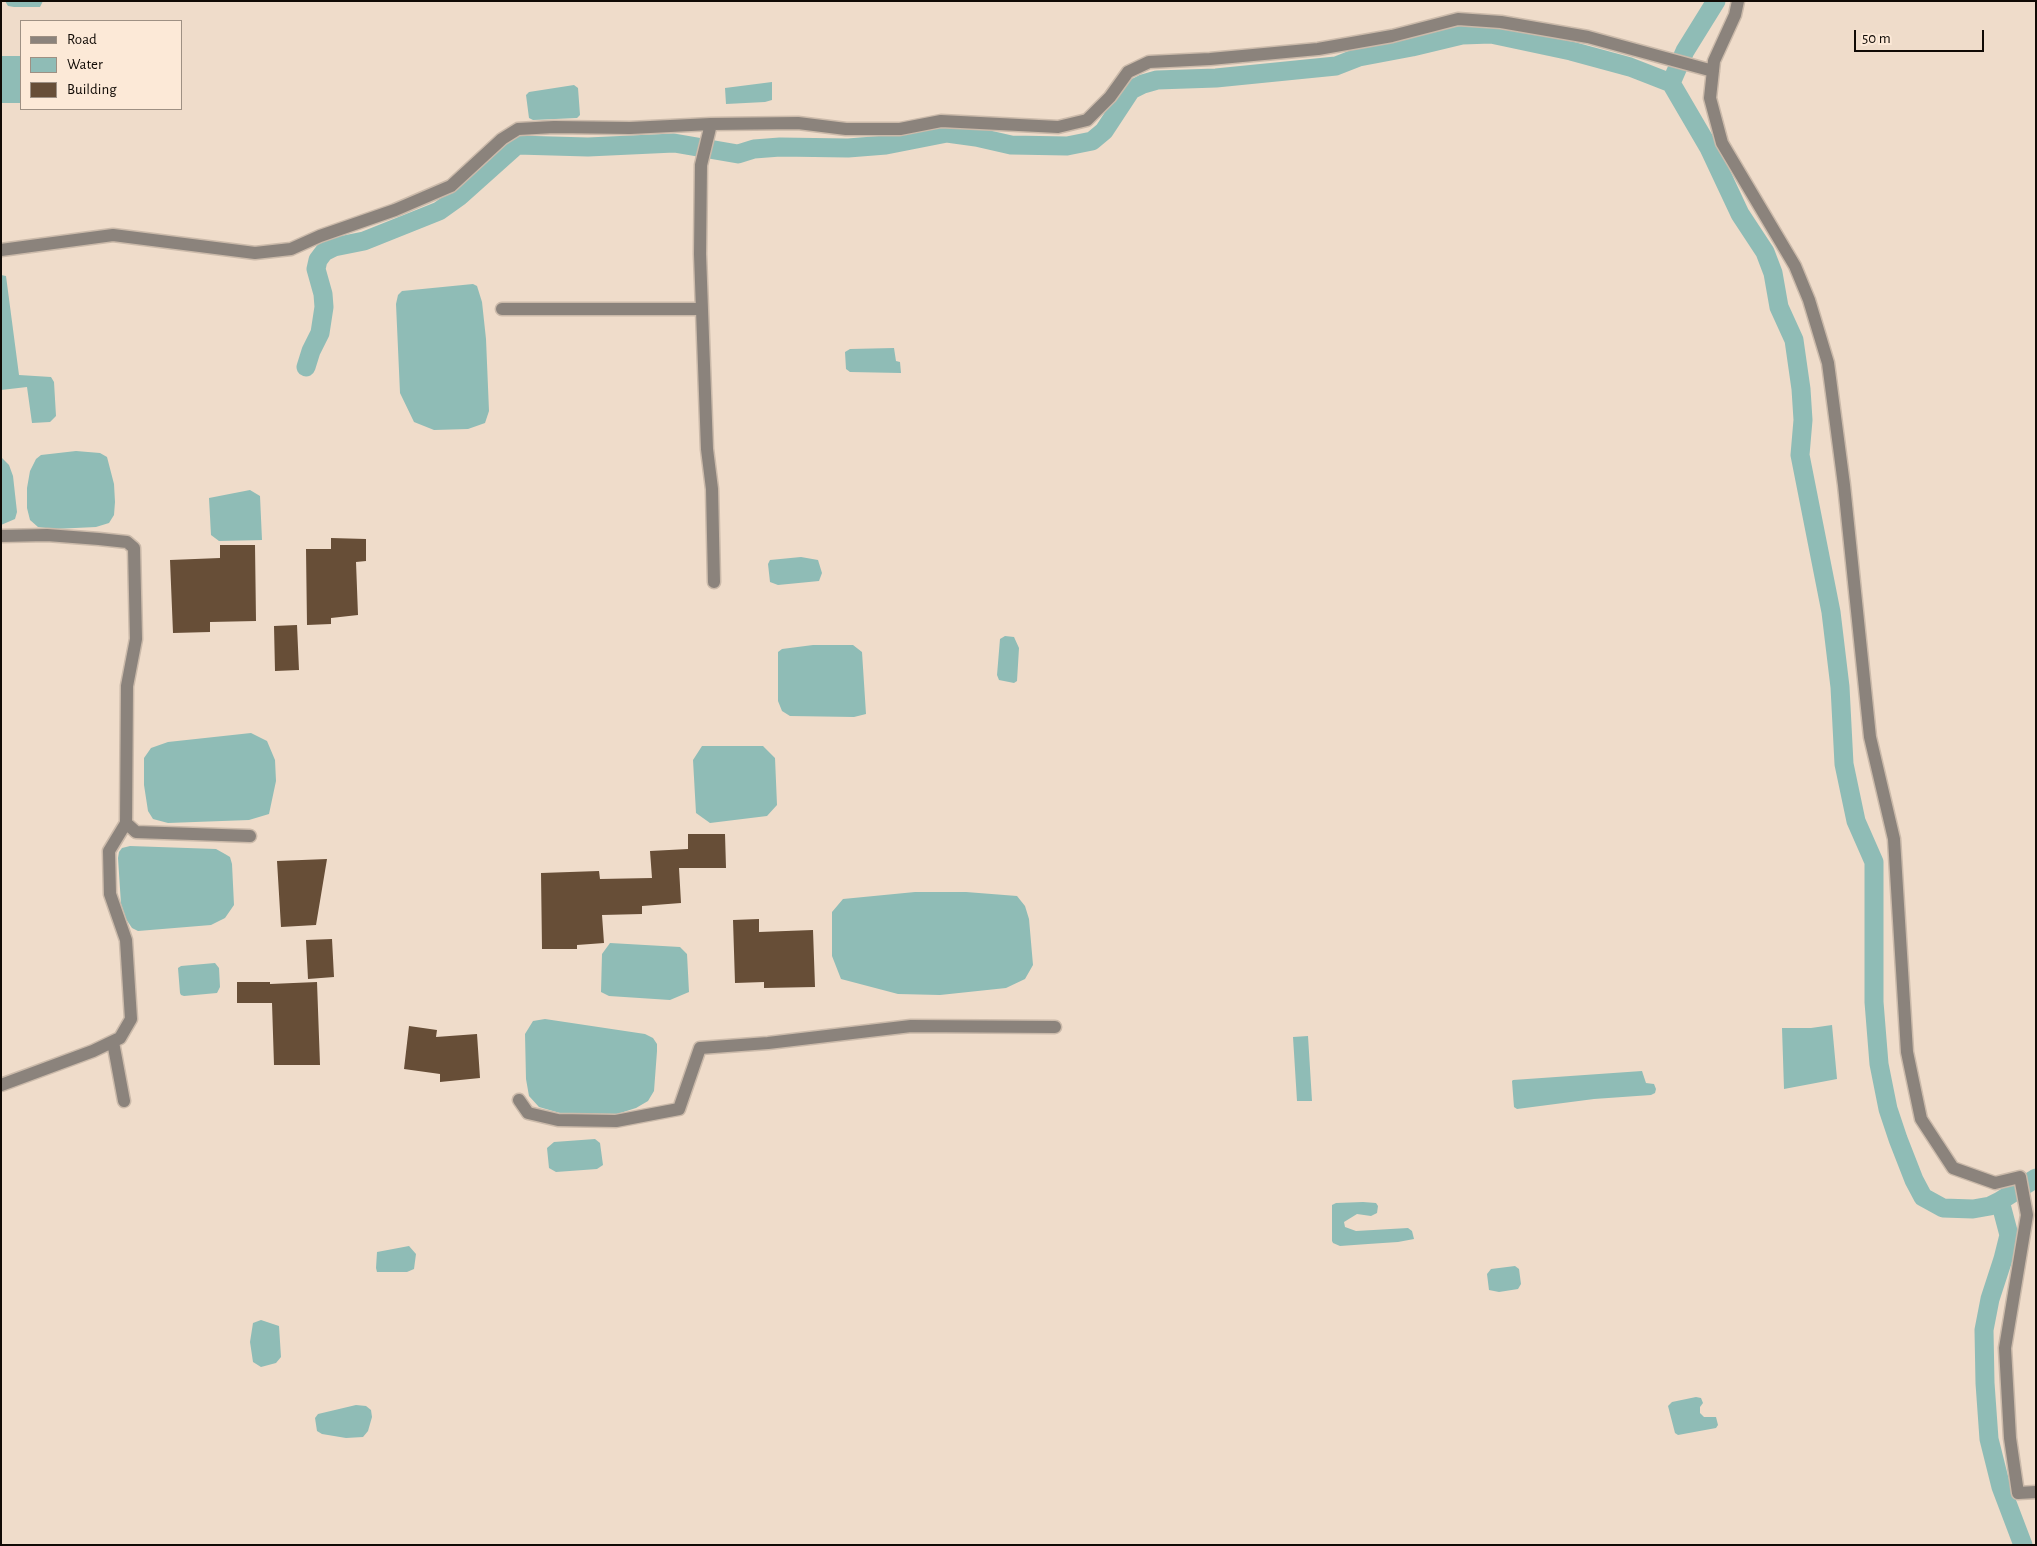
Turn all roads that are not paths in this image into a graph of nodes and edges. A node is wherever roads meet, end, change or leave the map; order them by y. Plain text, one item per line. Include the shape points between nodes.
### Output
1 (1738, 1) edge
2 (1713, 71) junction
3 (711, 124) junction
4 (1, 250) edge
5 (502, 309) dead end
6 (702, 309) junction
7 (1, 536) edge
8 (714, 582) dead end
9 (126, 824) junction
10 (250, 836) dead end
11 (1055, 1027) dead end
12 (113, 1042) junction
13 (1, 1085) edge
14 (519, 1100) dead end
15 (124, 1101) dead end
16 (2036, 1492) edge

1 - 2 street
2 - 3 street via 1588,37 1501,22 1458,19 1392,36 1318,49 1149,62 1128,72 1110,97 1087,120 1058,126 941,121 882,129 846,129 798,123
2 - 16 street via 1710,98 1722,143 1795,266 1828,363 1870,737 1894,839 1907,1052 1921,1119 1953,1168 1995,1183 2020,1177 2027,1214 2005,1348 2010,1438 2018,1493
3 - 4 street via 518,130 502,139 451,186 291,249 255,253 113,235
3 - 6 street via 701,165
5 - 6 street
6 - 8 street
7 - 9 street via 99,539 127,542 134,548 136,639 127,686
9 - 10 street via 136,832
9 - 12 street via 109,851 110,894 126,940 131,1019 120,1038
11 - 14 street via 911,1026 700,1048 679,1109 616,1120 558,1120 528,1113
12 - 13 street
12 - 15 street

